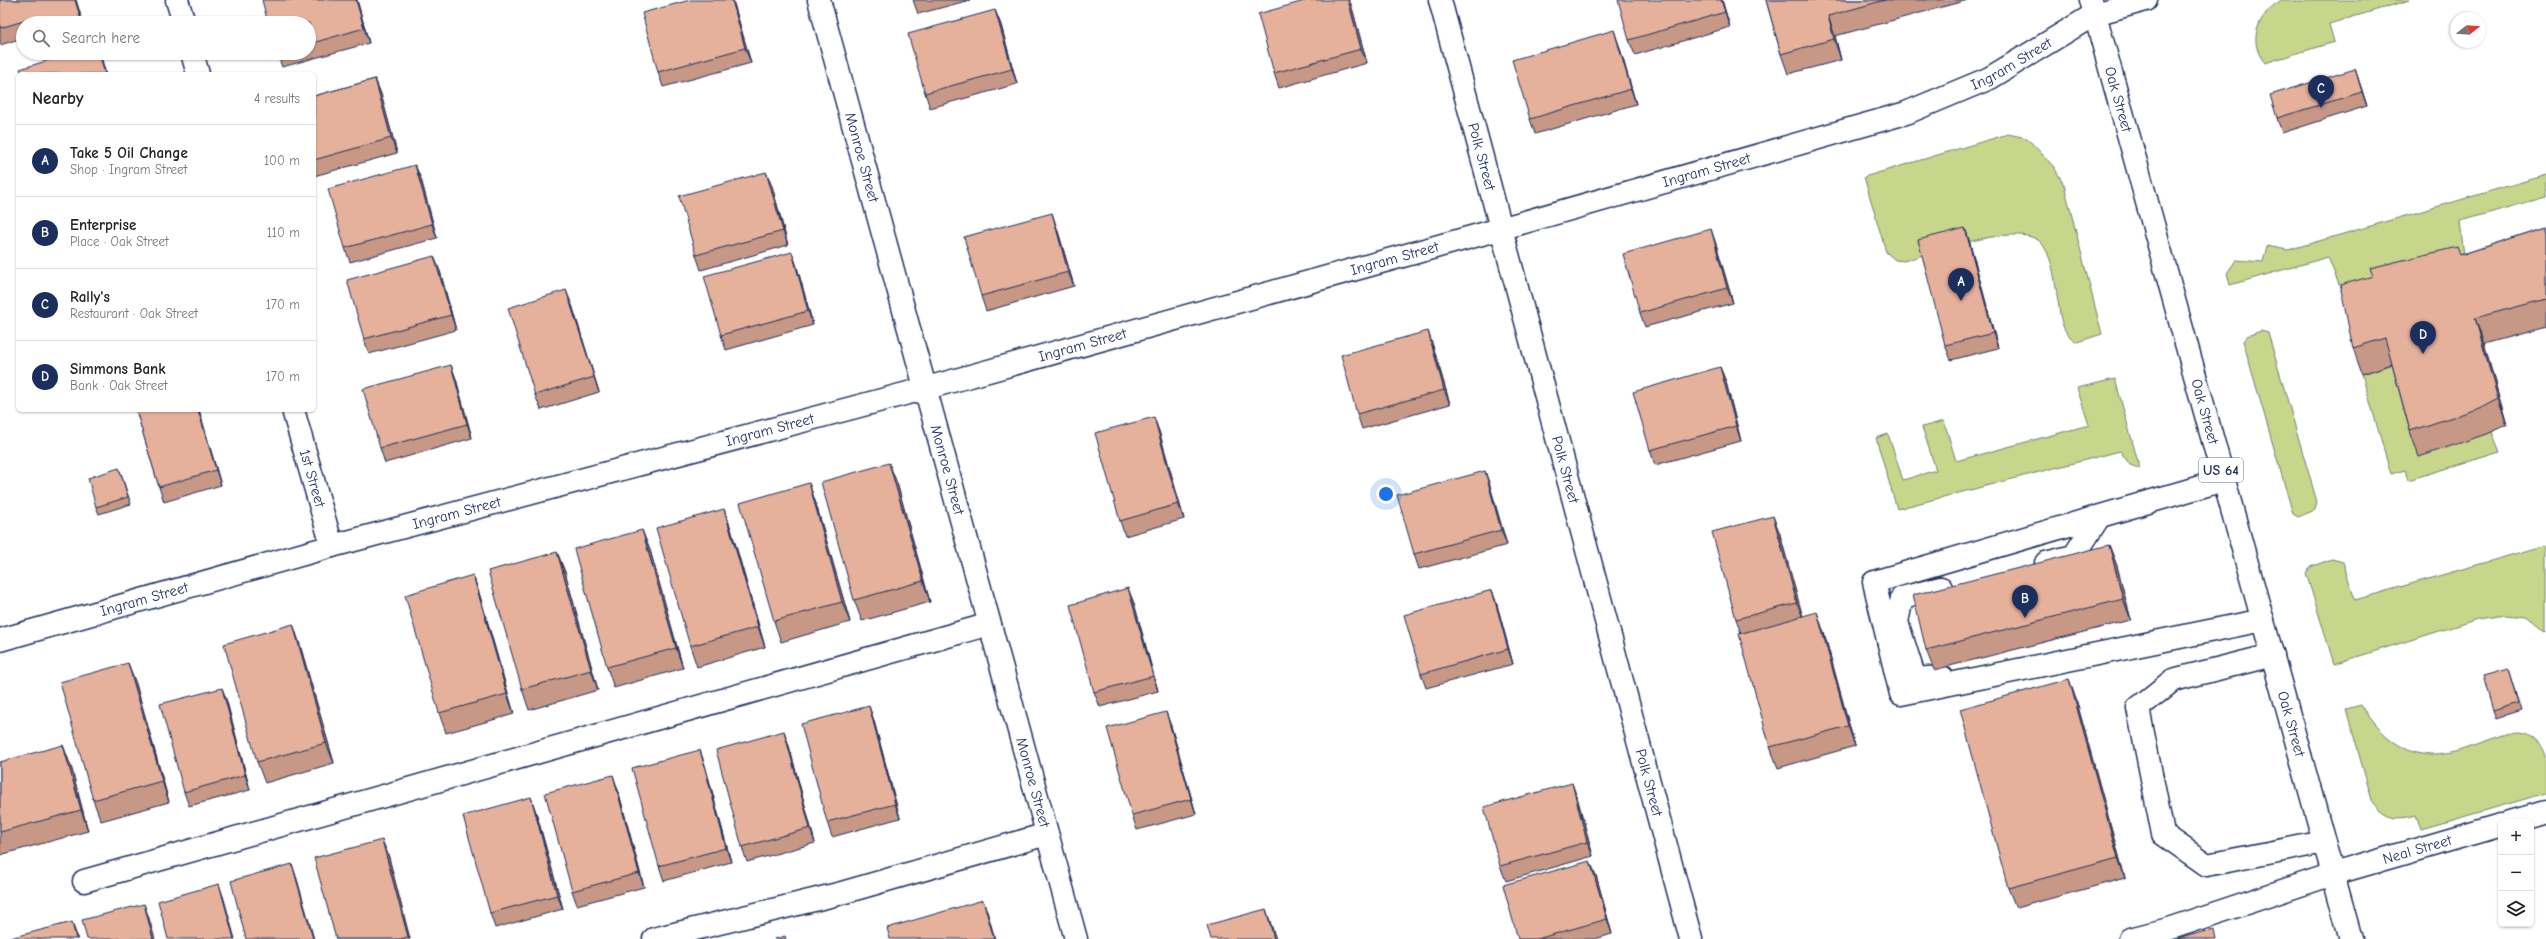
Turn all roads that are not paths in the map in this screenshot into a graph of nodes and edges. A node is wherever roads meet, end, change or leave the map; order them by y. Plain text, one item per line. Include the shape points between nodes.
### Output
1 (177, 0) edge
2 (819, 0) edge
3 (1440, 0) edge
4 (2146, 0) edge
5 (2093, 7) edge
6 (182, 16) edge
7 (194, 60) edge
8 (197, 72) edge
9 (1500, 229) junction
10 (927, 388) junction
11 (294, 412) edge
12 (2224, 480) junction
13 (2099, 517) junction
14 (332, 546) junction
15 (2029, 567) edge
16 (1962, 583) edge
17 (2263, 620) junction
18 (990, 624) junction
19 (0, 640) edge
20 (2125, 648) junction
21 (2273, 655) junction
22 (2546, 812) edge
23 (2522, 819) edge
24 (2498, 826) edge
25 (1047, 834) junction
26 (2324, 842) junction
27 (2333, 874) junction
28 (84, 881) dead end
29 (654, 939) edge
30 (1076, 939) edge
31 (1690, 939) edge
32 (2130, 939) edge
33 (2351, 939) edge

1 - 6 main road
2 - 10 main road, Monroe Street
3 - 9 main road, Polk Street
4 - 5 main road, Ingram Street
5 - 9 main road, Ingram Street via 1990,78 1906,113
5 - 12 main road, Oak Street / US 64
7 - 8 main road
9 - 10 main road, Ingram Street
9 - 31 main road, Polk Street
10 - 14 main road, Ingram Street
10 - 18 main road, Monroe Street
11 - 14 main road, 1st Street
12 - 13 main road
12 - 17 main road, Oak Street / US 64
13 - 15 main road via 2074,556
13 - 20 main road via 1874,582 1901,694
14 - 19 main road, Ingram Street
16 - 20 main road via 1902,598 1897,622 1916,679 1931,680 2089,642
17 - 20 main road
17 - 21 main road, Oak Street / US 64
18 - 25 main road, Monroe Street
18 - 28 main road
21 - 26 main road, Oak Street / US 64
21 - 26 main road via 2173,680 2138,708 2163,834 2207,865
22 - 23 main road
24 - 27 main road, Neal Street
25 - 29 main road via 838,894
25 - 30 main road, Monroe Street
26 - 27 main road, Oak Street / US 64
27 - 32 main road, Neal Street via 2165,930
27 - 33 main road, Oak Street / US 64

